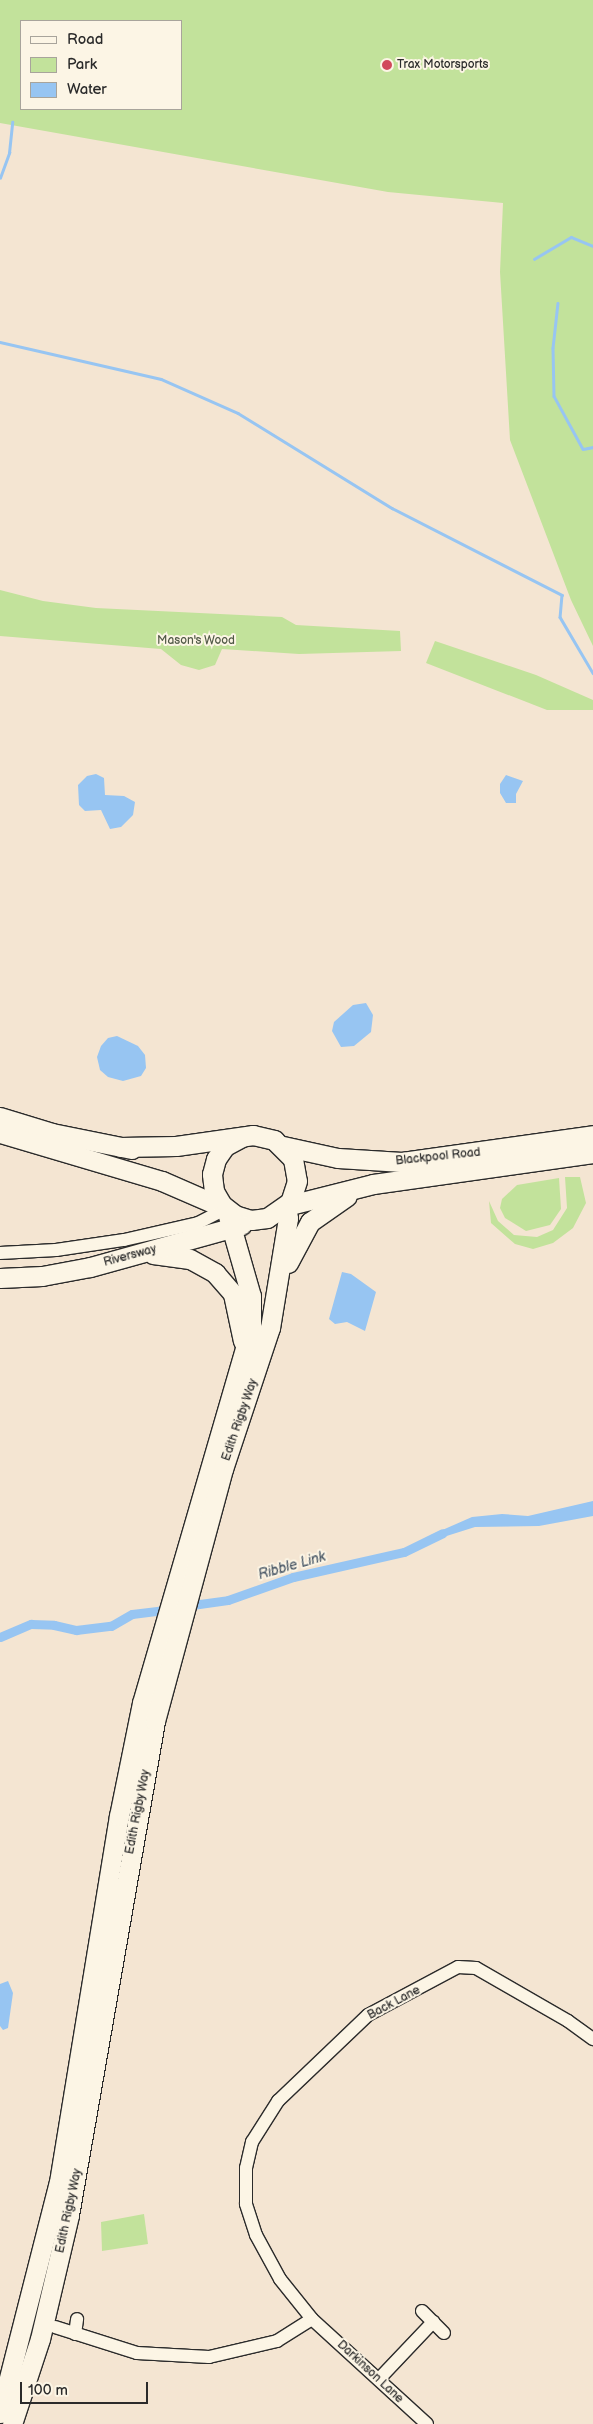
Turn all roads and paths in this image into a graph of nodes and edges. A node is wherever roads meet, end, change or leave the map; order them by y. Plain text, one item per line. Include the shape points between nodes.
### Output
1 (0, 1117) edge
2 (0, 1133) edge
3 (593, 1135) edge
4 (242, 1137) junction
5 (283, 1146) junction
6 (120, 1147) junction
7 (222, 1150) junction
8 (593, 1153) edge
9 (366, 1186) junction
10 (204, 1198) junction
11 (286, 1206) junction
12 (227, 1215) junction
13 (205, 1221) junction
14 (0, 1253) edge
15 (132, 1255) junction
16 (0, 1278) edge
17 (278, 1291) junction
18 (244, 1360) junction
19 (216, 1470) junction
20 (129, 1814) junction
21 (593, 2039) edge
22 (246, 2168) joint
23 (422, 2312) dead end
24 (77, 2319) dead end
25 (312, 2319) junction
26 (434, 2322) junction
27 (55, 2326) dead end
28 (444, 2333) dead end
29 (75, 2334) junction
30 (378, 2379) junction
31 (0, 2413) edge
32 (12, 2424) edge
33 (427, 2424) edge

1 - 6 highway via 52,1133
2 - 10 highway via 156,1179
3 - 5 highway, Blackpool Road via 402,1162 338,1158
4 - 5 highway via 264,1136
4 - 6 highway via 176,1146
4 - 7 highway
5 - 11 highway via 293,1159 297,1176 295,1192
6 - 7 highway via 176,1153
7 - 12 highway via 214,1164 212,1180 216,1196
8 - 9 highway, Blackpool Road
9 - 11 highway, Blackpool Road
9 - 17 highway via 310,1222 293,1250
10 - 12 highway
10 - 13 street
11 - 12 highway, Riversway via 272,1216 256,1220
11 - 17 highway, Edith Rigby Way via 288,1218
12 - 13 street, Riversway
12 - 15 highway, Riversway
12 - 18 highway, Edith Rigby Way via 246,1273 253,1310
13 - 14 street, Riversway via 94,1245
15 - 16 highway, Riversway via 42,1276
15 - 18 highway via 182,1258 215,1273 233,1294 238,1309
17 - 19 highway, Edith Rigby Way via 252,1386
18 - 19 highway, Edith Rigby Way
19 - 20 highway, Edith Rigby Way via 144,1694
20 - 31 highway, Edith Rigby Way via 59,2182
20 - 32 highway, Edith Rigby Way via 69,2216 40,2339
21 - 22 street, Back Lane via 476,1968 458,1967 368,2015 311,2067 272,2109 252,2142
22 - 25 street, Darkinson Lane via 246,2204 256,2235 280,2278
23 - 26 street
24 - 29 street
25 - 29 street via 277,2341 208,2357 137,2353
25 - 30 street, Darkinson Lane
26 - 28 street
26 - 30 street
27 - 29 street
30 - 33 street, Darkinson Lane

